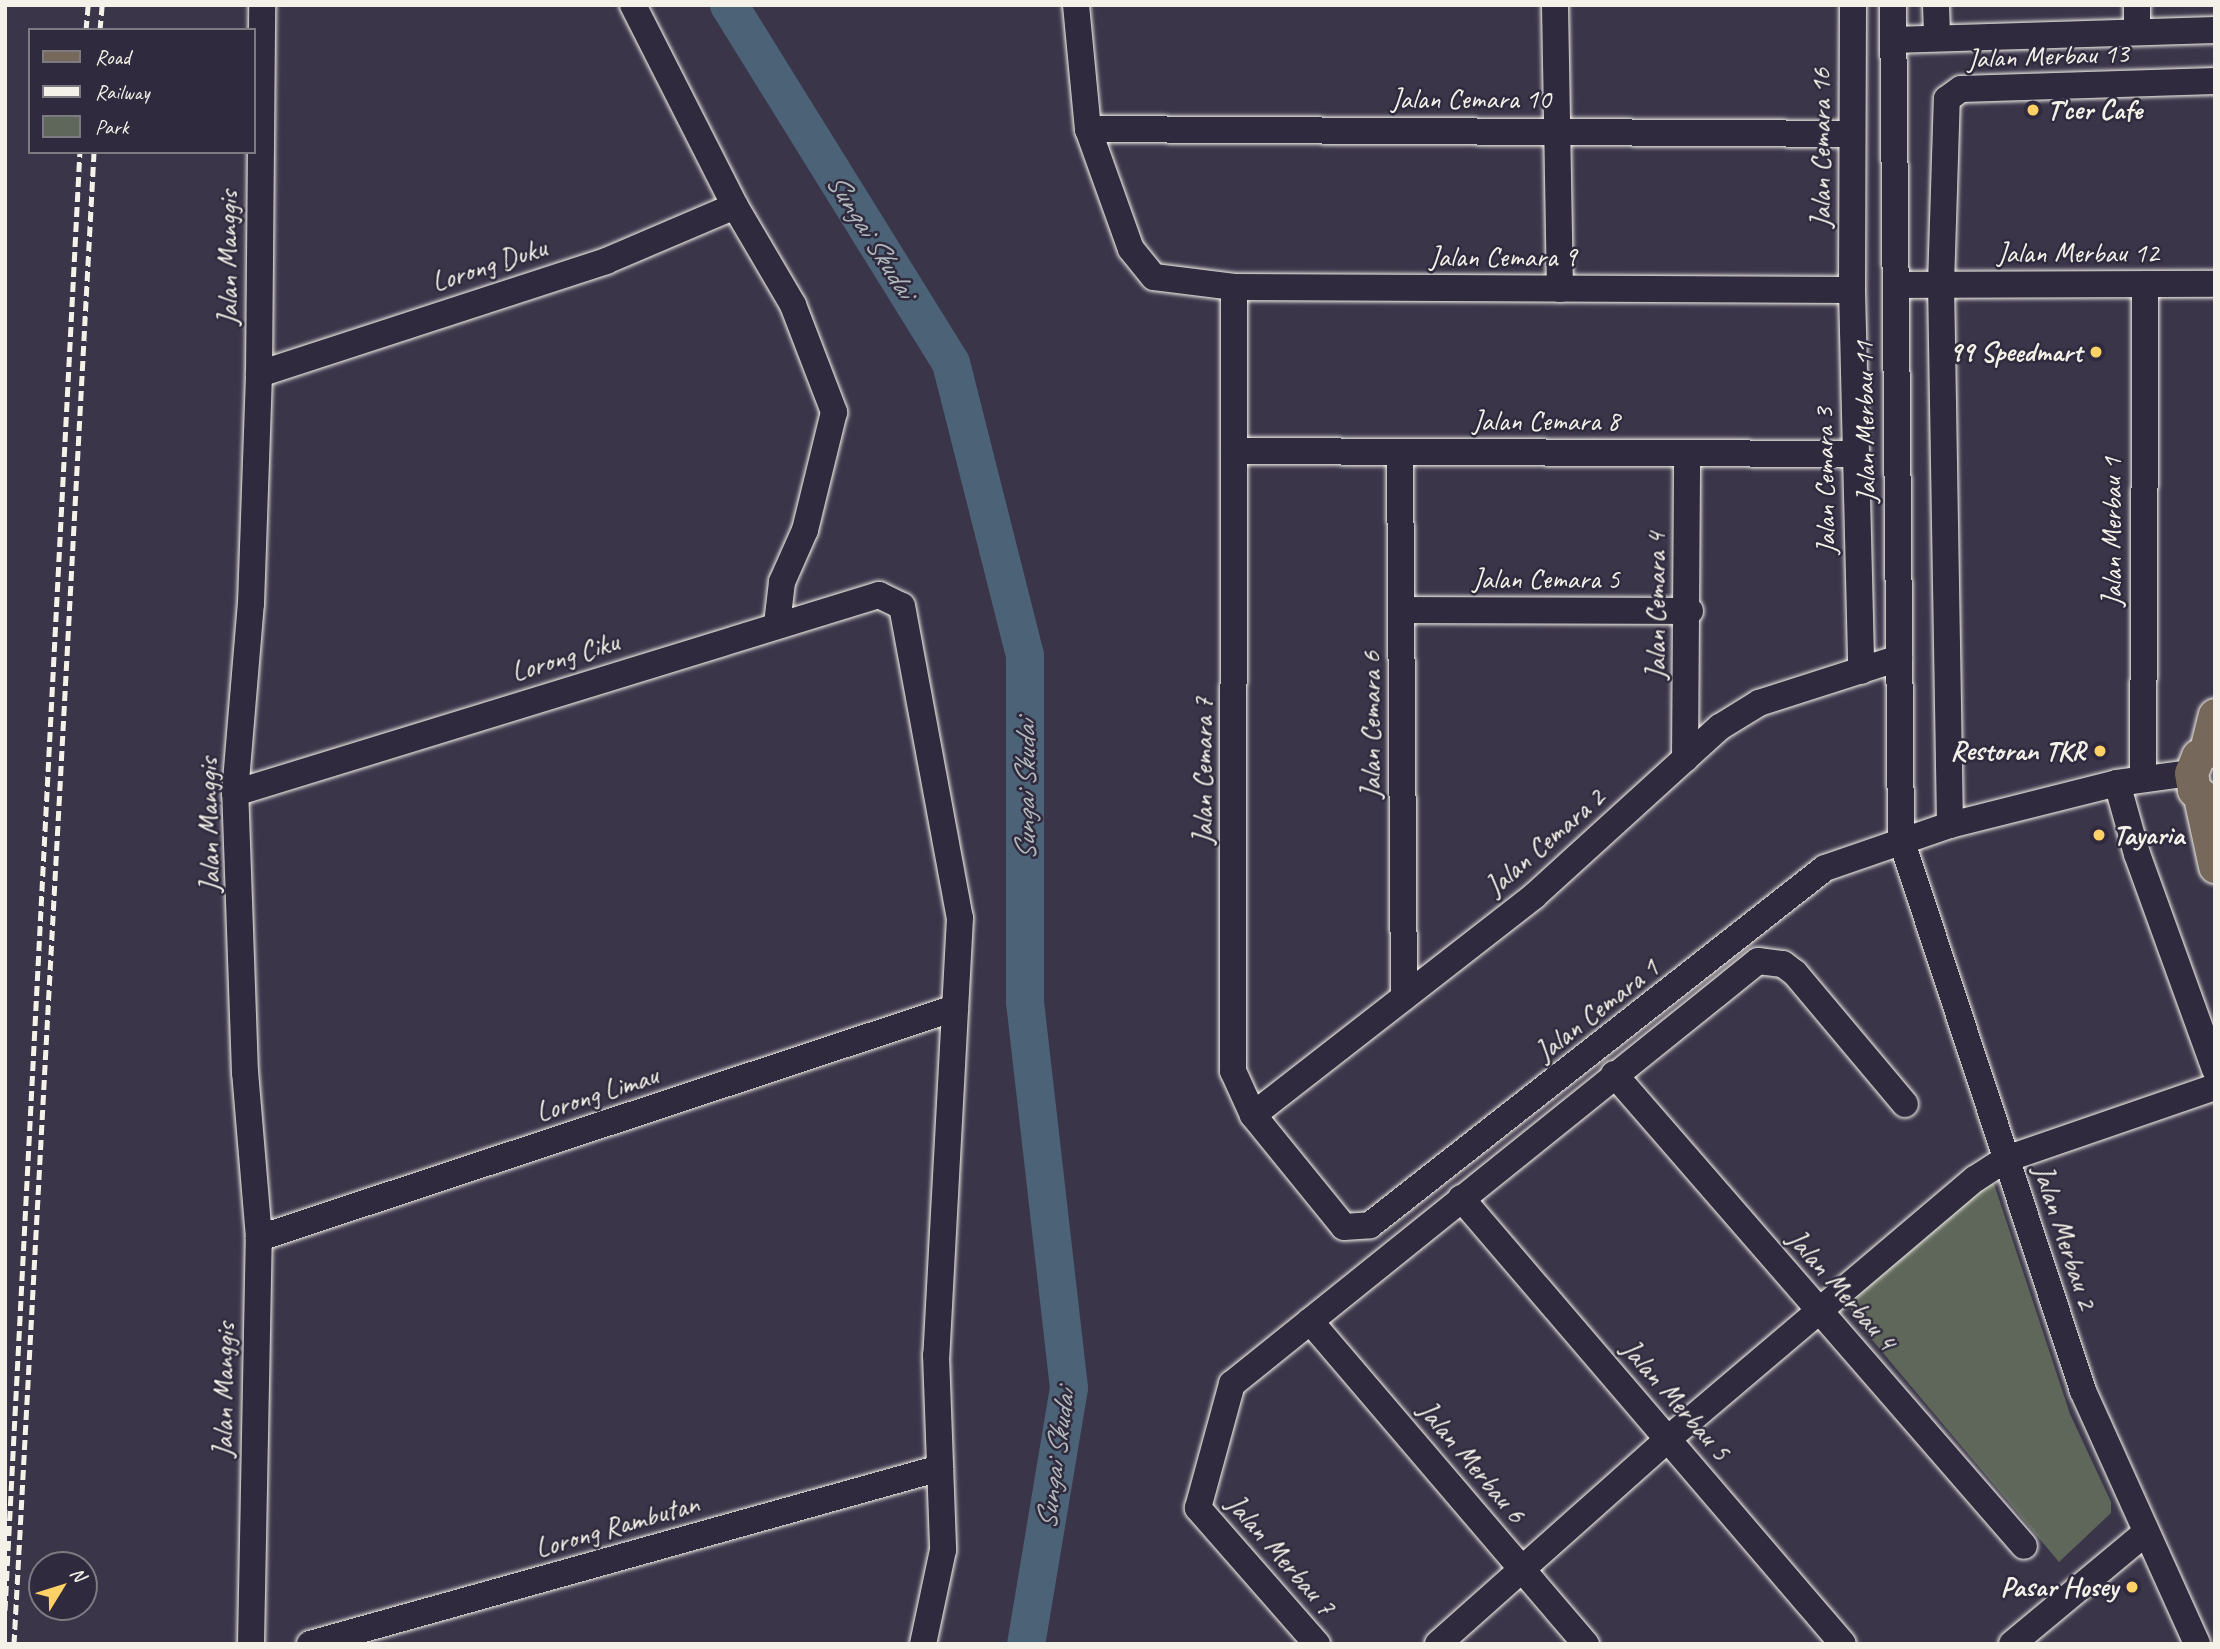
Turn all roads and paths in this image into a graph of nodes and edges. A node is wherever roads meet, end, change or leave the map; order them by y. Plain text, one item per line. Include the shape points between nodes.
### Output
1 (262, 5) edge
2 (633, 5) edge
3 (1076, 5) edge
4 (1555, 5) edge
5 (1853, 5) edge
6 (1893, 5) edge
7 (1936, 5) edge
8 (2137, 5) edge
9 (2215, 30) edge
10 (2137, 32) junction
11 (1937, 38) junction
12 (1893, 40) junction
13 (2215, 81) edge
14 (1088, 129) junction
15 (1557, 131) junction
16 (1853, 134) junction
17 (735, 206) junction
18 (2146, 284) junction
19 (2215, 284) edge
20 (1895, 285) junction
21 (1941, 285) junction
22 (1234, 287) junction
23 (1560, 289) junction
24 (1852, 290) junction
25 (259, 374) junction
26 (1236, 451) junction
27 (1401, 452) junction
28 (1687, 453) junction
29 (1856, 454) junction
30 (1402, 610) junction
31 (1689, 611) junction
32 (777, 624) junction
33 (1899, 657) junction
34 (1861, 671) junction
35 (2215, 715) edge
36 (1685, 759) junction
37 (2205, 774) edge
38 (2130, 781) junction
39 (235, 793) junction
40 (1950, 825) junction
41 (1901, 839) junction
42 (2215, 866) edge
43 (1404, 998) junction
44 (955, 1008) junction
45 (2215, 1069) edge
46 (1614, 1074) junction
47 (2215, 1087) edge
48 (1905, 1104) dead end
49 (1253, 1115) junction
50 (2006, 1159) junction
51 (1461, 1198) junction
52 (1337, 1222) joint
53 (259, 1238) junction
54 (1819, 1311) junction
55 (1310, 1321) junction
56 (1668, 1439) junction
57 (940, 1468) junction
58 (2145, 1533) junction
59 (2024, 1546) dead end
60 (1522, 1569) junction
61 (251, 1644) edge
62 (310, 1644) edge
63 (923, 1644) edge
64 (1317, 1644) edge
65 (1438, 1644) edge
66 (1586, 1644) edge
67 (1843, 1644) edge
68 (2012, 1644) edge
69 (2197, 1644) edge

1 - 25 street, Jalan Manggis
2 - 17 street
3 - 14 street
4 - 15 street
5 - 16 street, Jalan Cemara 16
6 - 12 street, Jalan Merbau 11
7 - 11 street
8 - 10 street
9 - 10 street
10 - 11 street
11 - 12 street
12 - 20 street, Jalan Merbau 11
13 - 21 street, Jalan Merbau 13 via 1961,89 1950,94 1945,105
14 - 15 street, Jalan Cemara 10
14 - 22 street, Jalan Cemara 9 via 1131,249 1154,277
15 - 16 street, Jalan Cemara 10
15 - 23 street
16 - 24 street, Jalan Cemara 16
17 - 25 street, Lorong Duku via 606,261
17 - 32 street via 793,305 834,412 805,530 782,582
18 - 19 street, Jalan Merbau 12
18 - 21 street, Jalan Merbau 12
18 - 38 street, Jalan Merbau 1
20 - 21 street, Jalan Merbau 12
20 - 33 street, Jalan Merbau 11
21 - 40 street
22 - 23 street, Jalan Cemara 9
22 - 26 street, Jalan Cemara 7
23 - 24 street, Jalan Cemara 9
24 - 29 street, Jalan Cemara 3
25 - 39 street, Jalan Manggis via 251,604
26 - 27 street, Jalan Cemara 8
26 - 49 street, Jalan Cemara 7 via 1233,1071
27 - 28 street, Jalan Cemara 8
27 - 30 street, Jalan Cemara 6
28 - 29 street, Jalan Cemara 8
28 - 31 street, Jalan Cemara 4
29 - 34 street, Jalan Cemara 3
30 - 31 street, Jalan Cemara 5
30 - 43 street, Jalan Cemara 6
31 - 36 street, Jalan Cemara 4
32 - 39 street, Lorong Ciku
32 - 44 street, Lorong Ciku via 879,595 896,599 907,614 960,918
33 - 34 street, Jalan Cemara 2
33 - 41 street, Jalan Merbau 11
34 - 36 street, Jalan Cemara 2 via 1759,703 1720,727
35 - 37 main road
36 - 43 street, Jalan Cemara 2 via 1534,896
37 - 38 street, Jalan Cemara 1
37 - 42 main road
38 - 40 street, Jalan Cemara 1
38 - 45 street, Jalan Merbau 1 via 2137,854
39 - 53 street, Jalan Manggis via 246,1073
40 - 41 street, Jalan Cemara 1
41 - 50 street, Jalan Merbau 2
41 - 52 street, Jalan Cemara 1 via 1825,868 1370,1225 1353,1230
43 - 49 street, Jalan Cemara 2
44 - 53 street, Lorong Limau
44 - 57 street via 936,1355
46 - 48 street via 1748,968 1770,961 1795,973
46 - 51 street
46 - 54 street, Jalan Merbau 4
47 - 50 street
49 - 52 street, Jalan Cemara 7
50 - 54 street via 1975,1179
50 - 58 street, Jalan Merbau 2 via 2083,1391
51 - 55 street
51 - 56 street, Jalan Merbau 5
53 - 61 street, Jalan Manggis
54 - 56 street
54 - 59 street, Jalan Merbau 4
55 - 60 street, Jalan Merbau 6
55 - 64 street, Jalan Merbau 7 via 1226,1393 1198,1508
56 - 60 street
56 - 67 street, Jalan Merbau 5
57 - 62 street, Lorong Rambutan
57 - 63 street via 943,1550
58 - 68 street
58 - 69 street, Jalan Merbau 2
60 - 65 street
60 - 66 street, Jalan Merbau 6

